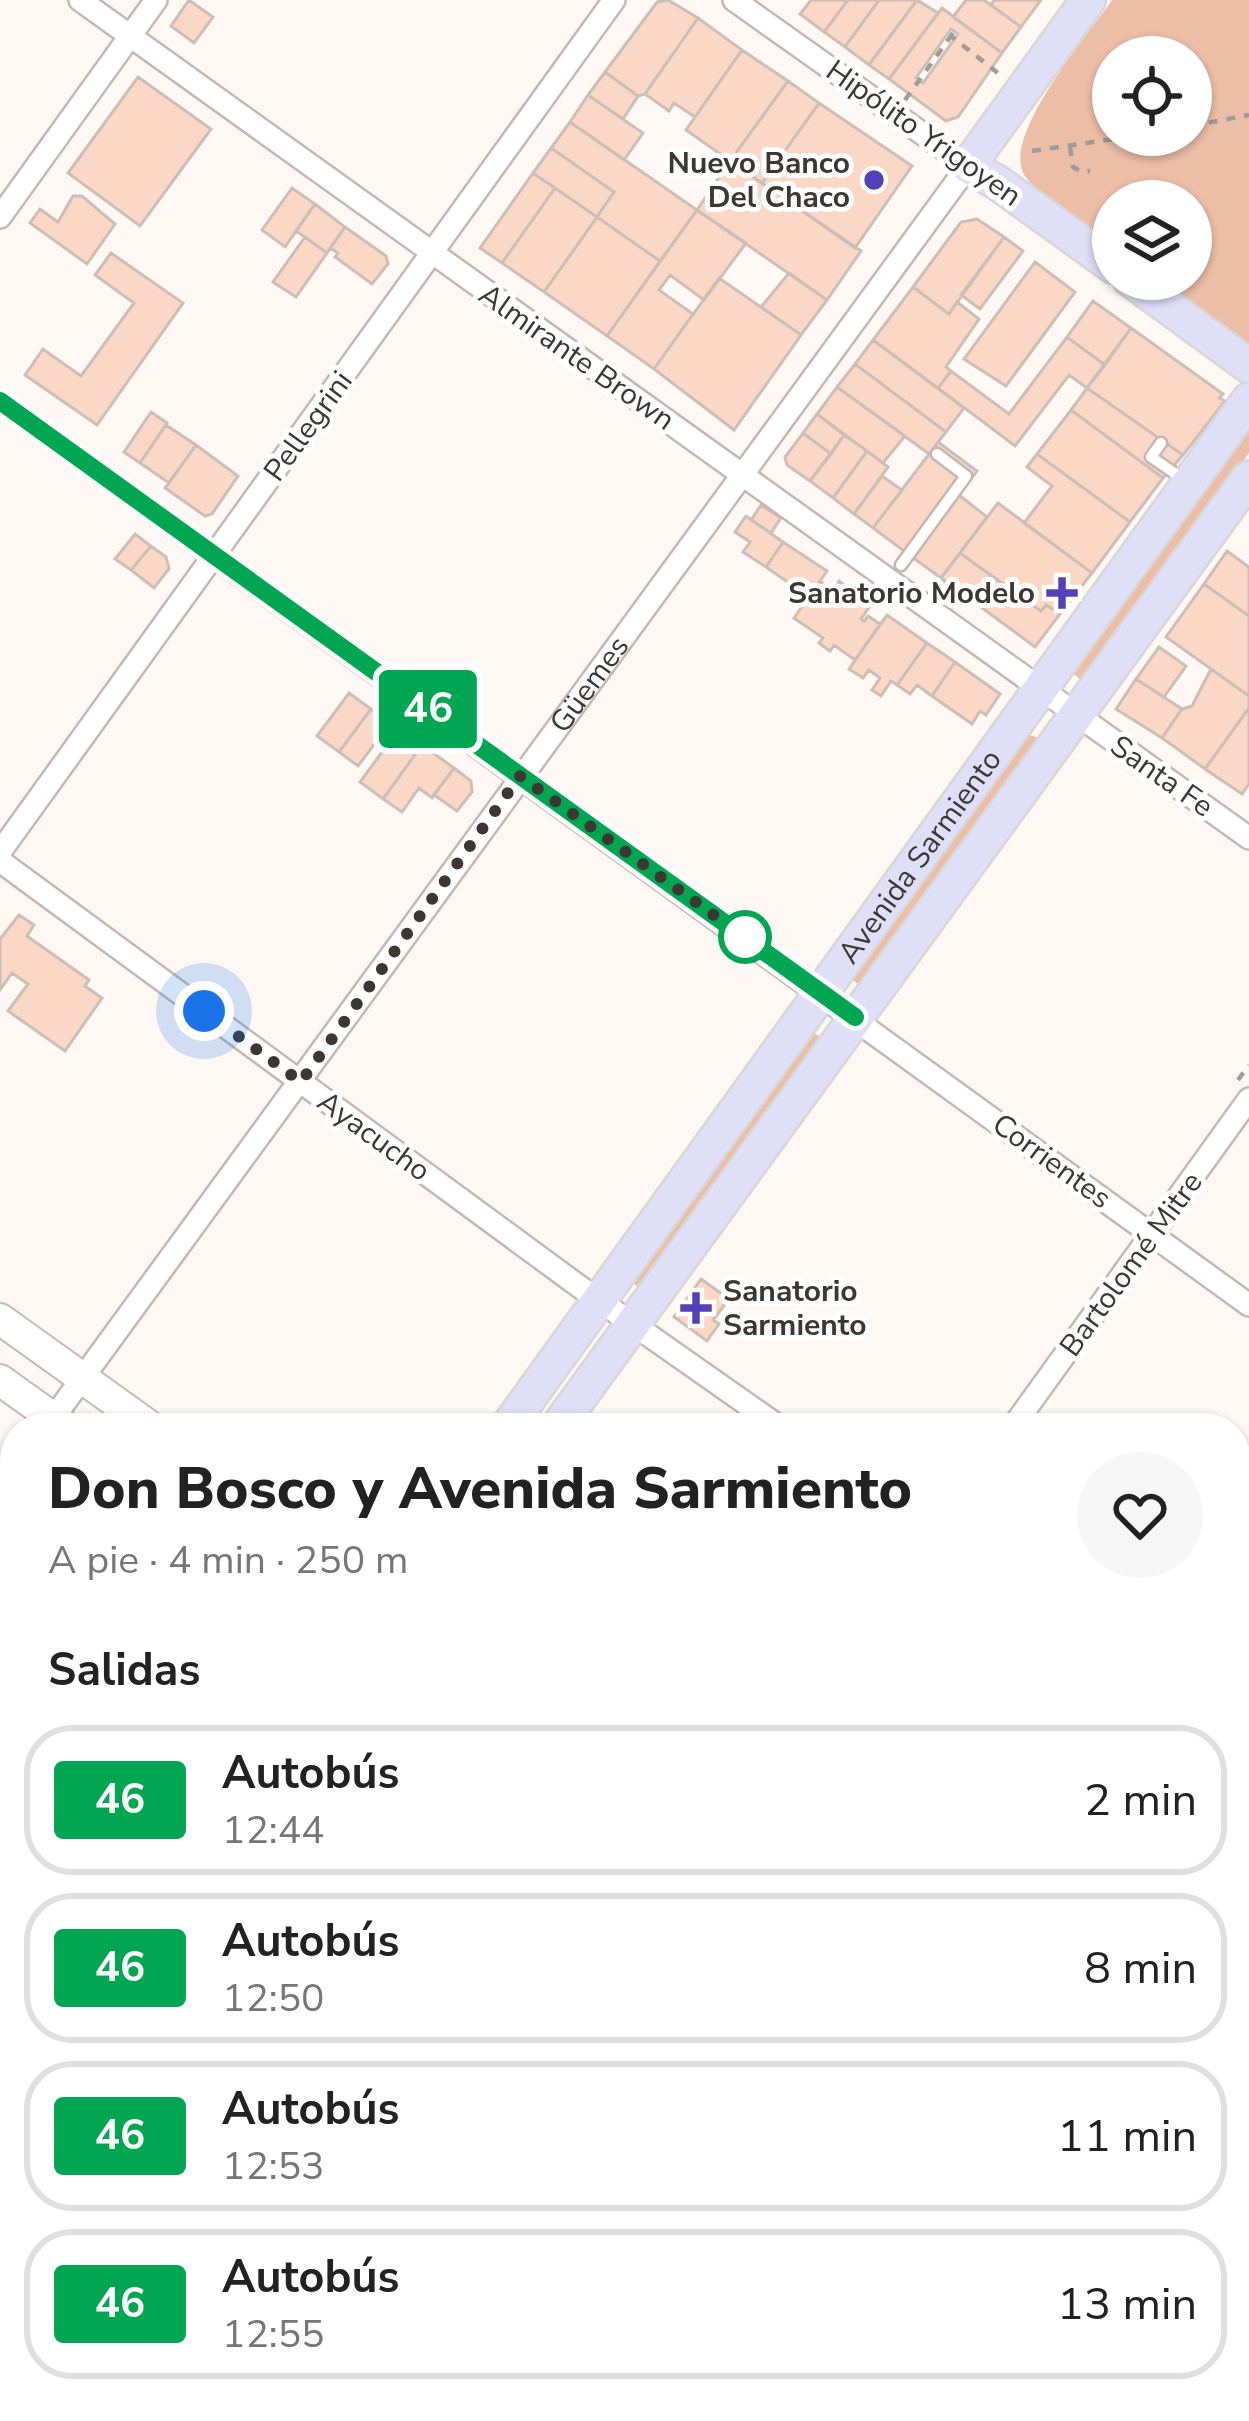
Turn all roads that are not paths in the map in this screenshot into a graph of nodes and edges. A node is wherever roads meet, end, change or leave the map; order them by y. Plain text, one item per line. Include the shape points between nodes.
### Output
1 (80, 0) edge
2 (156, 0) edge
3 (614, 0) edge
4 (734, 0) edge
5 (1088, 0) edge
6 (131, 36) junction
7 (968, 166) junction
8 (0, 218) edge
9 (1092, 251) edge
10 (433, 254) junction
11 (1159, 300) edge
12 (1249, 366) edge
13 (1249, 400) edge
14 (0, 401) edge
15 (1161, 443) dead end
16 (937, 454) dead end
17 (742, 474) junction
18 (1249, 478) edge
19 (1189, 483) junction
20 (216, 555) junction
21 (901, 565) dead end
22 (1042, 690) junction
23 (1074, 714) junction
24 (520, 776) junction
25 (1249, 838) edge
26 (0, 852) edge
27 (0, 861) edge
28 (822, 994) junction
29 (855, 1017) junction
30 (301, 1082) junction
31 (1242, 1092) edge
32 (1151, 1234) junction
33 (600, 1300) junction
34 (1249, 1305) edge
35 (0, 1319) edge
36 (633, 1323) junction
37 (83, 1378) junction
38 (0, 1380) edge
39 (40, 1413) edge
40 (62, 1413) edge
41 (131, 1413) edge
42 (518, 1413) edge
43 (568, 1413) edge
44 (760, 1413) edge
45 (1023, 1413) edge

1 - 6 street, Almirante Brown
2 - 6 street
3 - 10 street, Pellegrini
4 - 7 street, Hipólito Yrigoyen
5 - 7 main road, Güemes
6 - 8 street
6 - 10 street, Almirante Brown
7 - 9 main road, Hipólito Yrigoyen
7 - 17 street, Güemes
10 - 17 street, Almirante Brown
10 - 20 street, Pellegrini
11 - 12 main road
13 - 19 main road, Avenida Sarmiento
14 - 20 street, Corrientes
15 - 19 lane via 1151,457
16 - 21 lane via 966,476
17 - 22 street, Almirante Brown
17 - 24 street, Güemes
18 - 23 main road, Avenida Sarmiento
19 - 22 main road, Avenida Sarmiento
20 - 24 street, Corrientes
20 - 26 street, Pellegrini
22 - 23 street, Almirante Brown
22 - 28 main road, Avenida Sarmiento
23 - 25 street, Santa Fe
23 - 29 main road, Avenida Sarmiento
24 - 28 street, Corrientes
24 - 30 street, Güemes
27 - 30 street, Ayacucho
28 - 29 street, Corrientes
28 - 33 main road, Avenida Sarmiento
29 - 32 street, Corrientes
29 - 36 main road, Avenida Sarmiento
30 - 33 street, Ayacucho
30 - 37 street, Güemes
31 - 32 street, Bartolomé Mitre
32 - 34 street, Corrientes
32 - 45 street, Bartolomé Mitre
33 - 36 street, Ayacucho
33 - 42 main road, Avenida Sarmiento
35 - 37 main road
36 - 43 main road, Avenida Sarmiento
36 - 44 street, Ayacucho
37 - 40 street, Güemes
37 - 41 main road
38 - 39 main road

